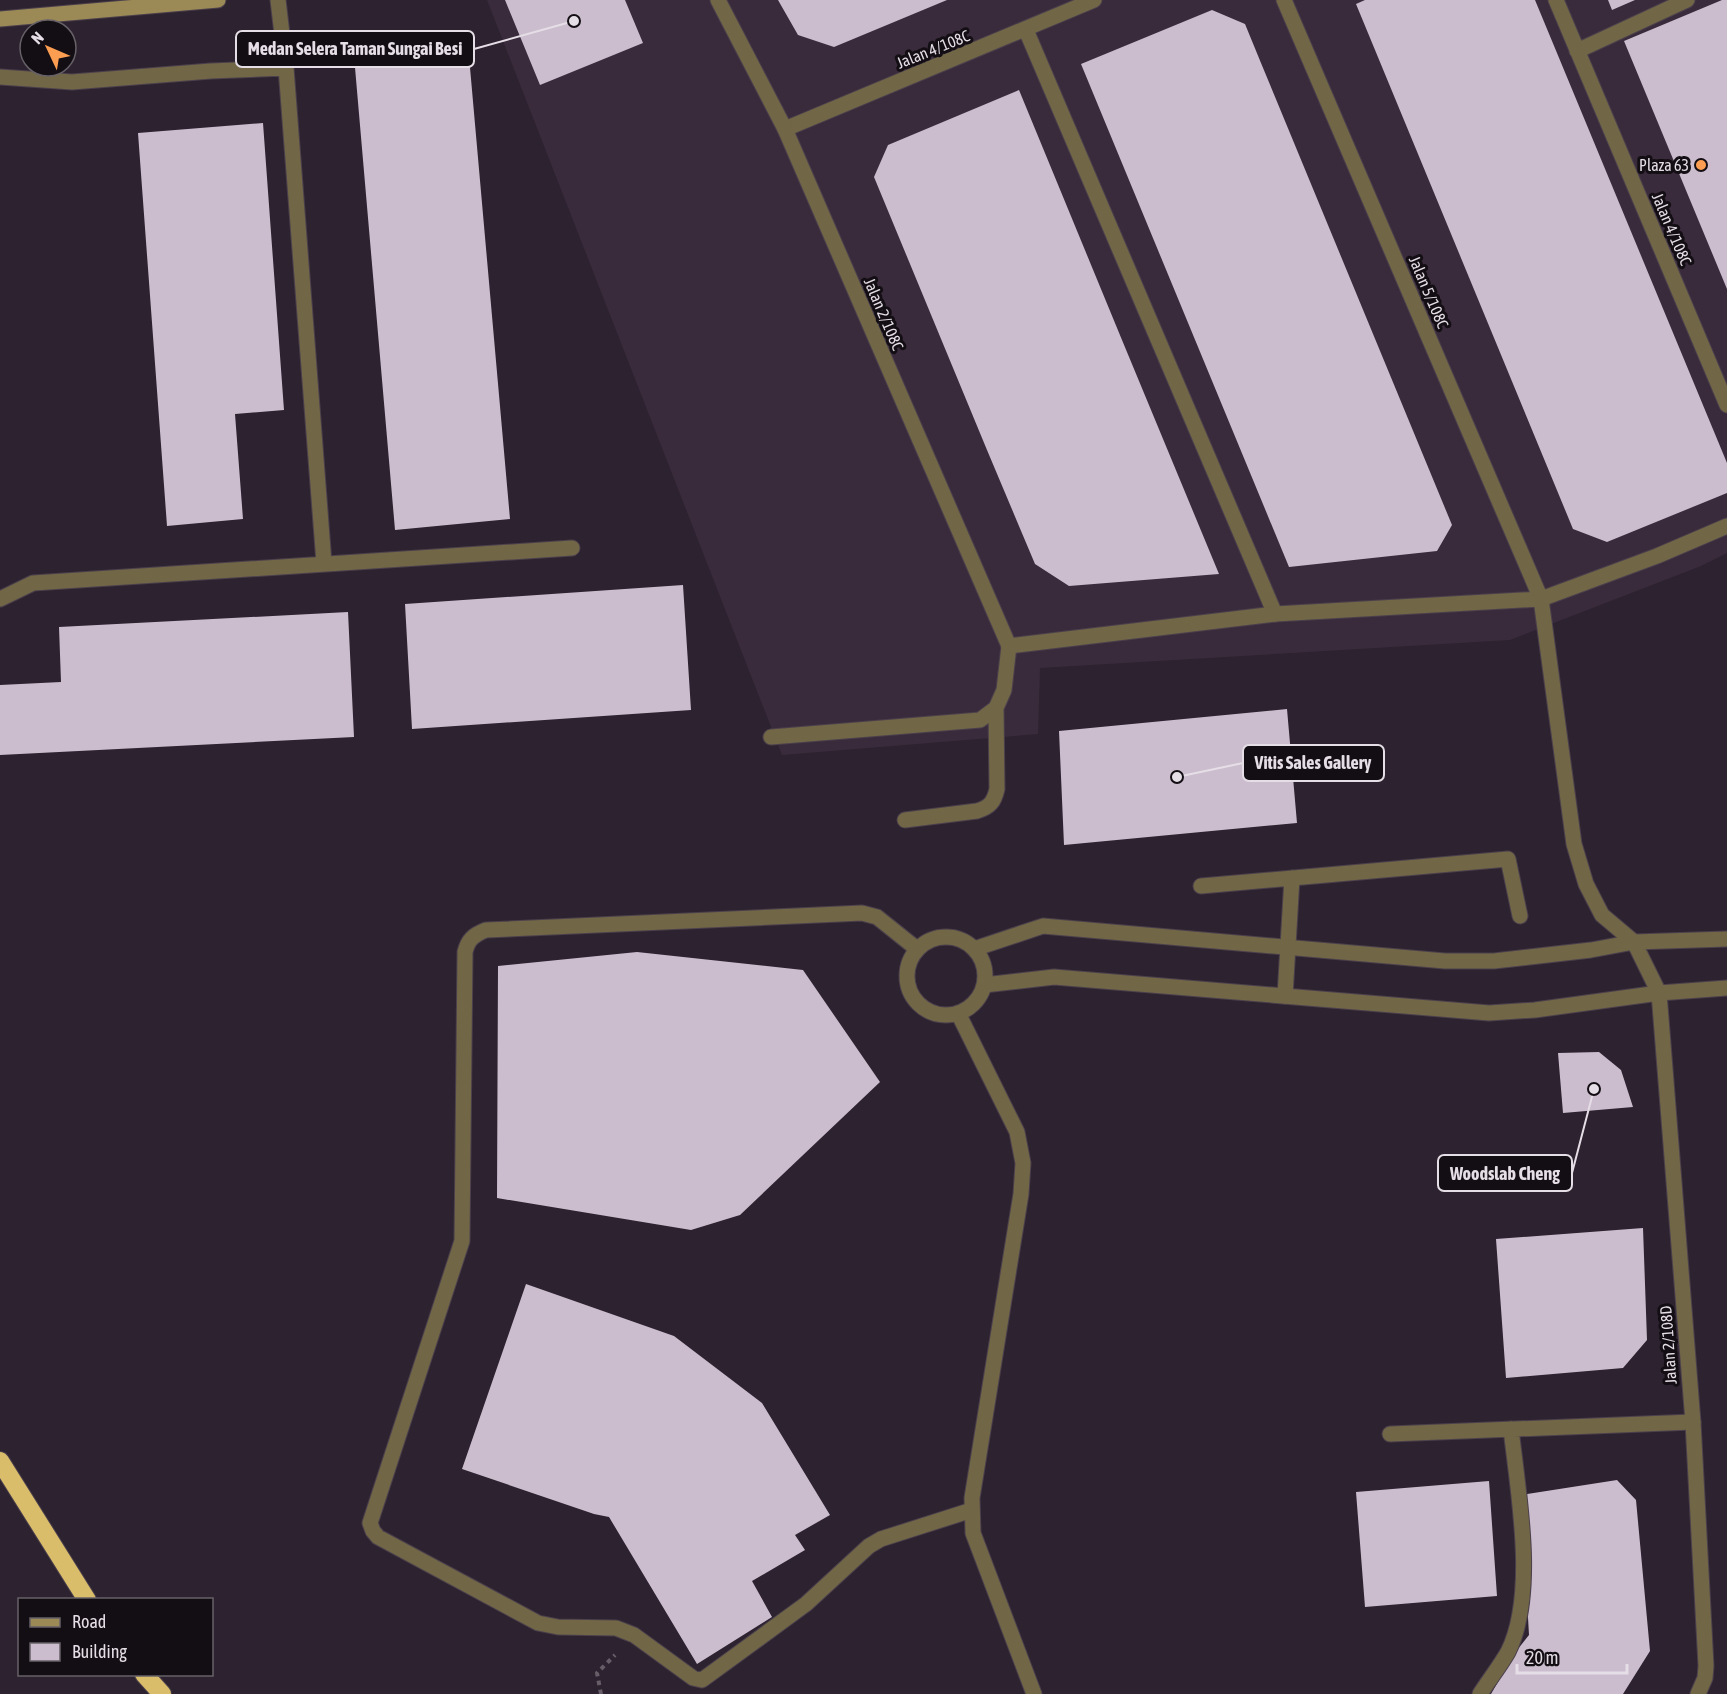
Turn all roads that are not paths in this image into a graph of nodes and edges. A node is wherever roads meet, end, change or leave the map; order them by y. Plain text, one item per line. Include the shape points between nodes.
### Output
1 (218, 0) edge
2 (278, 0) edge
3 (718, 0) edge
4 (1094, 0) edge
5 (1284, 0) edge
6 (1556, 0) edge
7 (1688, 0) edge
8 (0, 20) edge
9 (1026, 30) junction
10 (1577, 51) junction
11 (286, 68) junction
12 (0, 77) edge
13 (785, 129) junction
14 (1727, 405) edge
15 (1727, 526) edge
16 (572, 548) dead end
17 (324, 563) junction
18 (1541, 598) junction
19 (0, 599) edge
20 (1275, 614) junction
21 (1009, 646) junction
22 (996, 708) junction
23 (771, 737) dead end
24 (905, 820) dead end
25 (1292, 878) junction
26 (1201, 886) dead end
27 (1520, 916) dead end
28 (1727, 939) edge
29 (1634, 942) junction
30 (1288, 948) junction
31 (917, 949) junction
32 (974, 949) junction
33 (984, 985) junction
34 (1727, 988) edge
35 (1659, 993) junction
36 (1285, 996) junction
37 (958, 1013) junction
38 (1692, 1422) junction
39 (1511, 1429) junction
40 (1390, 1434) dead end
41 (0, 1461) edge
42 (972, 1510) junction
43 (86, 1598) edge
44 (146, 1676) edge
45 (162, 1694) edge
46 (1034, 1694) edge
47 (1480, 1694) edge
48 (1698, 1694) edge

1 - 8 street
2 - 11 street
3 - 13 street, Jalan 2/108C
4 - 9 street, Jalan 4/108C
5 - 18 street, Jalan 5/108C
6 - 10 street, Jalan 4/108C
7 - 10 street
9 - 13 street, Jalan 4/108C
9 - 20 street
10 - 14 street, Jalan 4/108C
11 - 12 street via 72,82
11 - 17 street
13 - 21 street, Jalan 2/108C
15 - 18 street
16 - 17 street
17 - 19 street via 33,583
18 - 20 street
18 - 29 street, Jalan 5/108C via 1574,844 1586,884 1602,915
20 - 21 street
21 - 22 street via 1004,690
22 - 23 street via 980,720
22 - 24 street via 994,800 977,811
25 - 26 street
25 - 27 street via 1508,859
25 - 30 street
28 - 29 street
29 - 30 street via 1494,961 1445,961
29 - 35 street
30 - 32 street via 1043,926
30 - 36 street
31 - 32 street via 940,937 965,942
31 - 37 street via 906,972 912,997 933,1013
31 - 42 street via 877,917 862,913 486,930 468,942 462,1241 370,1523 378,1537 538,1623 616,1628 634,1635 693,1678 702,1680 806,1604 869,1546
32 - 33 street via 982,960
33 - 36 street via 1054,977
33 - 37 street via 979,997
34 - 35 street
35 - 36 street via 1489,1014
35 - 38 street, Jalan 2/108D
37 - 42 street via 1017,1132 1023,1163 1022,1194
38 - 39 street
38 - 48 street, Jalan 2/108D via 1707,1666
39 - 40 street
39 - 47 street via 1524,1540 1521,1615 1508,1651
41 - 43 highway
42 - 46 street via 973,1533
44 - 45 highway

